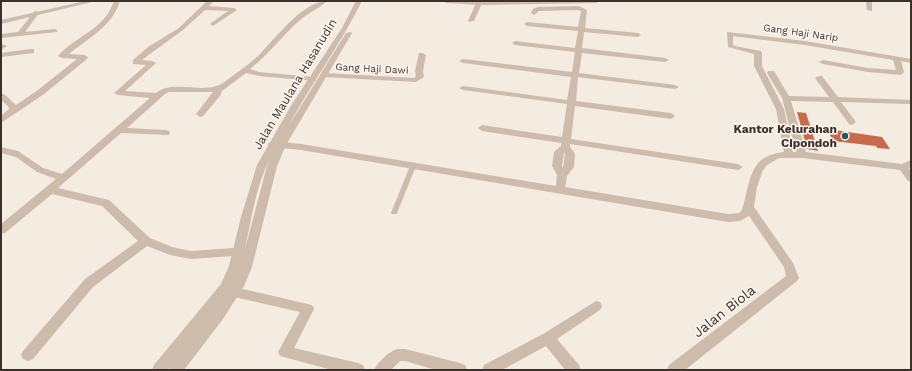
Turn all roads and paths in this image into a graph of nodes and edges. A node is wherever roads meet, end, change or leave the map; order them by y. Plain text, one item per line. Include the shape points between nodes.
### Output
1 (93, 1) edge
2 (117, 1) edge
3 (211, 1) edge
4 (324, 1) edge
5 (359, 1) edge
6 (367, 1) edge
7 (446, 1) edge
8 (596, 1) edge
9 (869, 1) edge
10 (480, 2) edge
11 (203, 8) junction
12 (30, 9) junction
13 (870, 10) dead end
14 (534, 13) dead end
15 (1, 15) edge
16 (472, 21) dead end
17 (1, 22) edge
18 (213, 24) dead end
19 (527, 24) dead end
20 (583, 29) junction
21 (55, 31) dead end
22 (20, 34) junction
23 (638, 35) dead end
24 (1, 36) edge
25 (514, 42) dead end
26 (579, 50) junction
27 (31, 51) dead end
28 (1, 55) edge
29 (422, 55) dead end
30 (896, 58) junction
31 (665, 60) dead end
32 (463, 61) dead end
33 (911, 61) edge
34 (822, 62) dead end
35 (245, 70) junction
36 (771, 73) dead end
37 (324, 75) junction
38 (575, 75) junction
39 (819, 78) dead end
40 (309, 79) junction
41 (675, 87) dead end
42 (463, 88) dead end
43 (218, 90) junction
44 (1, 96) edge
45 (157, 96) junction
46 (786, 98) junction
47 (835, 100) junction
48 (571, 102) junction
49 (911, 102) edge
50 (10, 114) junction
51 (200, 114) dead end
52 (671, 116) dead end
53 (1, 120) edge
54 (852, 122) dead end
55 (482, 128) dead end
56 (121, 130) junction
57 (166, 133) dead end
58 (565, 144) junction
59 (281, 145) junction
60 (1, 150) edge
61 (789, 154) junction
62 (802, 156) junction
63 (907, 165) edge
64 (413, 166) junction
65 (738, 167) dead end
66 (64, 178) junction
67 (911, 179) edge
68 (50, 190) junction
69 (560, 190) junction
70 (749, 208) junction
71 (394, 213) dead end
72 (1, 230) edge
73 (146, 241) junction
74 (238, 252) junction
75 (234, 292) junction
76 (596, 306) dead end
77 (548, 338) junction
78 (28, 355) dead end
79 (159, 370) edge
80 (176, 370) edge
81 (358, 370) edge
82 (381, 370) edge
83 (460, 370) edge
84 (489, 370) edge
85 (574, 370) edge
86 (674, 370) edge

1 - 12 street
2 - 50 street via 114,10 98,29 62,56 84,57
3 - 11 street
4 - 35 street via 287,27 261,57
5 - 40 street, Jalan Maulana Hasanudin via 345,28
6 - 37 street, Jalan Maulana Hasanudin
7 - 10 street
8 - 10 street
9 - 13 street
10 - 16 street
11 - 18 street via 234,10
11 - 45 street via 181,29 136,62 152,63 118,93
12 - 15 street
12 - 17 street
12 - 22 street
14 - 20 street via 537,9 582,8
19 - 20 street
20 - 23 street
20 - 26 street
21 - 22 street
22 - 24 street
25 - 26 street
26 - 31 street
26 - 38 street
27 - 28 street
29 - 37 street, Gang Haji Dawi via 418,71 420,77 416,80
30 - 33 street, Gang Haji Narip
30 - 34 street via 900,72 898,73
30 - 61 street, Gang Haji Narip via 728,34 730,46 733,48 758,53 758,66 780,109
32 - 38 street
35 - 40 street
35 - 43 street
36 - 46 street
37 - 59 street, Jalan Maulana Hasanudin
38 - 41 street
38 - 48 street
39 - 47 street
40 - 59 street, Jalan Maulana Hasanudin
42 - 48 street
43 - 45 street via 168,90
43 - 51 street
44 - 50 street via 13,107
45 - 56 street
46 - 47 street
46 - 62 street
47 - 49 street
47 - 54 street
48 - 52 street
48 - 58 street
50 - 53 street
55 - 58 street
56 - 57 street
56 - 66 street
58 - 65 street
58 - 69 street via 570,154 569,167 562,175
59 - 64 street
59 - 74 street, Jalan Maulana Hasanudin via 262,165
60 - 66 street via 19,154 38,169
61 - 62 street
61 - 70 street via 766,159 757,170
62 - 63 street
63 - 67 street
64 - 69 street
64 - 71 lane
66 - 68 street
68 - 72 street
68 - 73 street via 105,203
69 - 70 street via 728,218 742,216
70 - 86 street, Jalan Biola via 789,266 793,278
73 - 74 street via 181,254
73 - 78 street via 89,283
74 - 75 street, Jalan Maulana Hasanudin via 243,274
74 - 79 street, Jalan Maulana Hasanudin via 235,266 225,286
75 - 80 street, Jalan Maulana Hasanudin
75 - 81 street via 308,309 285,352
76 - 77 street
77 - 84 street
77 - 85 street
82 - 83 street via 398,355 405,355

